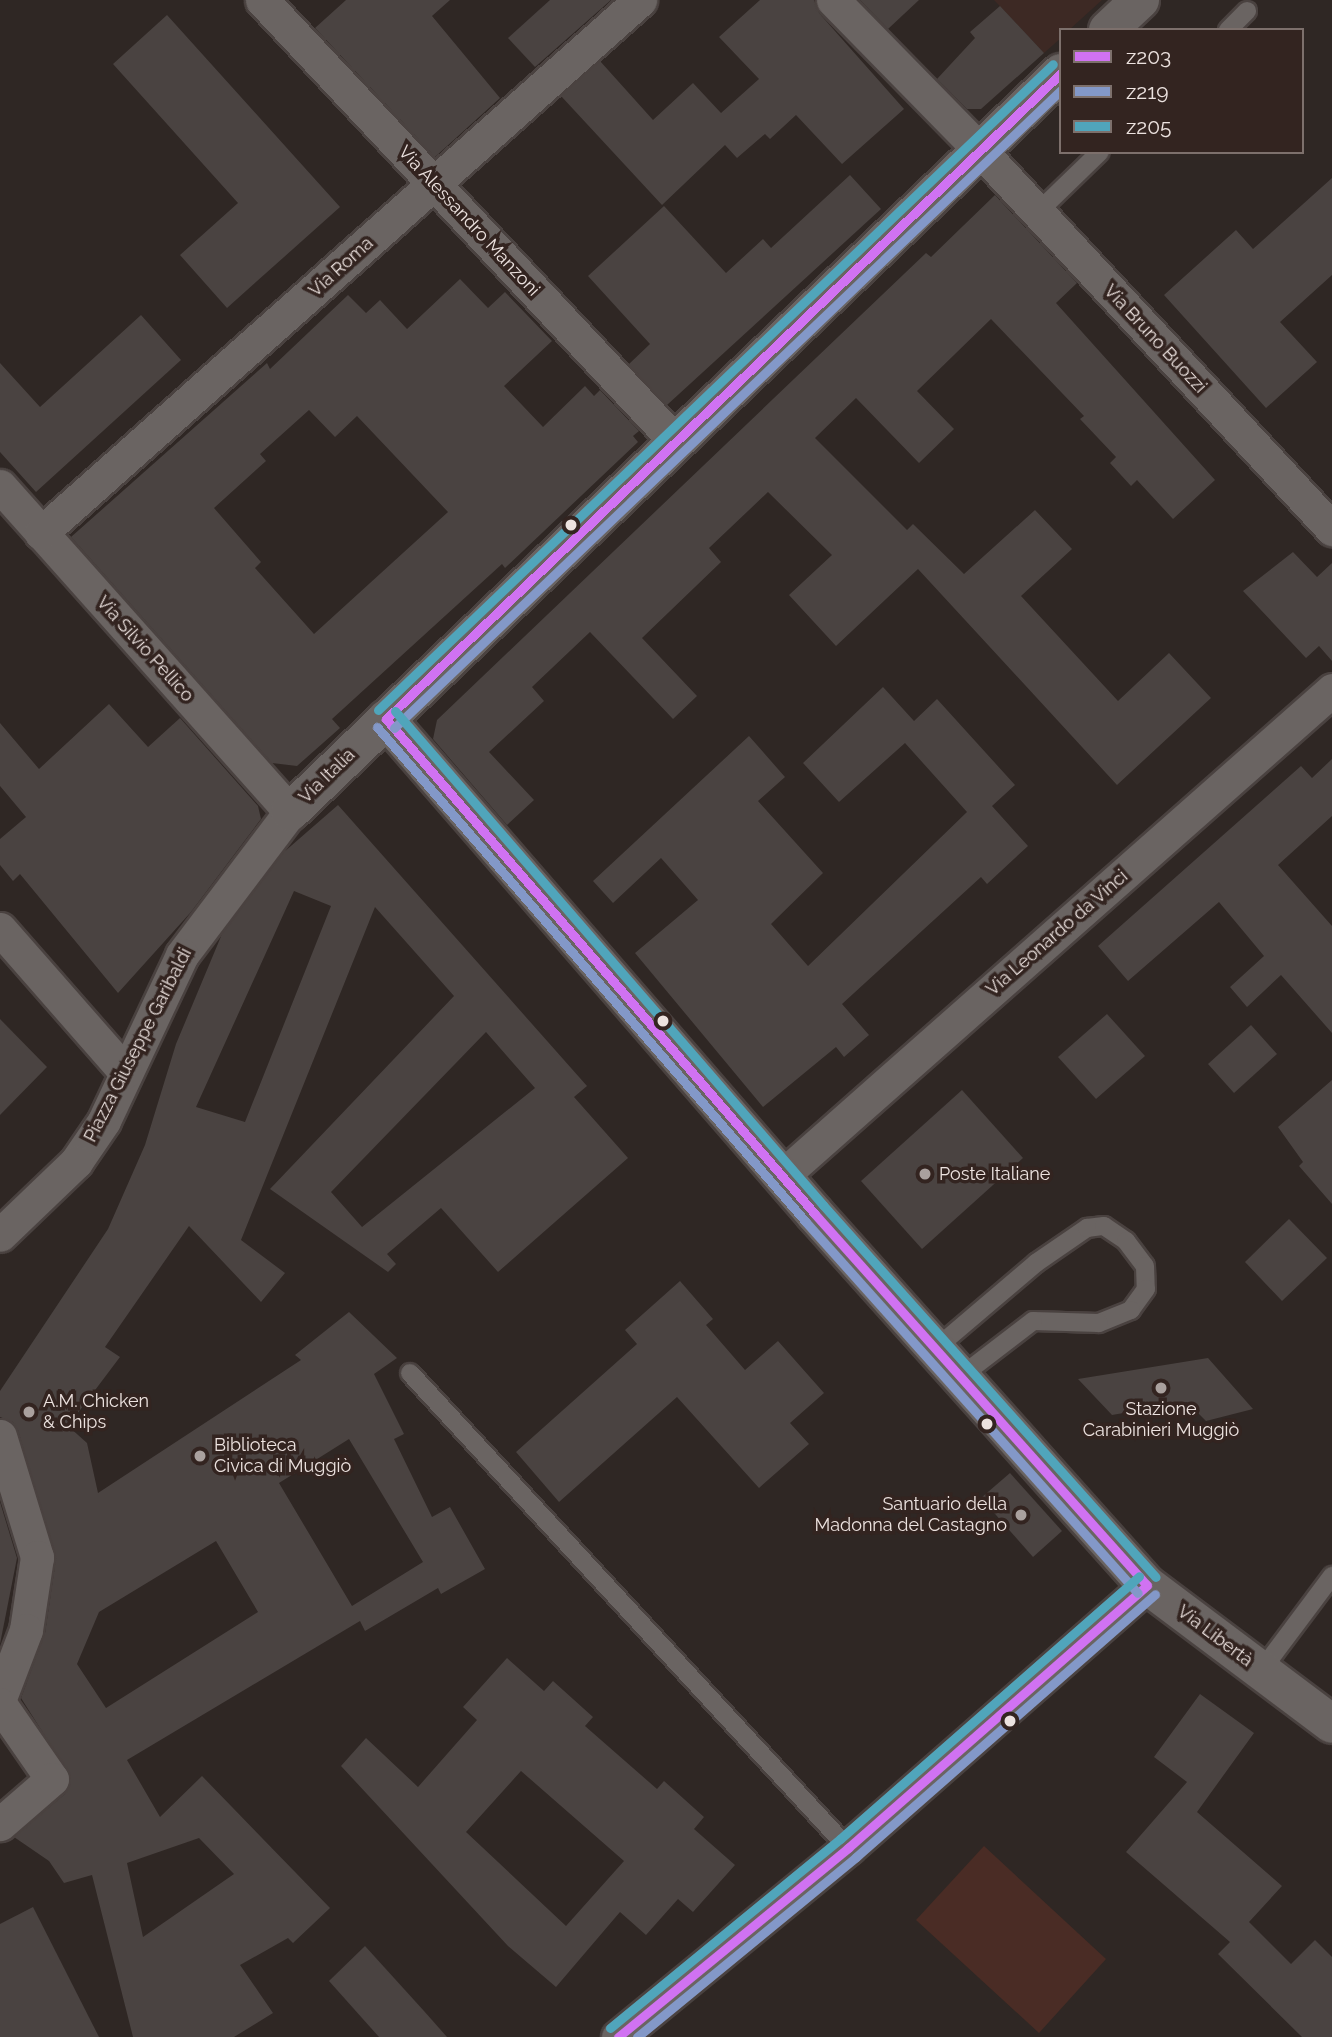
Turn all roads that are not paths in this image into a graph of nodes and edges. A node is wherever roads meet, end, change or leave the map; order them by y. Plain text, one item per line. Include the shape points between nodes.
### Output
1 (262, 0) edge
2 (640, 0) edge
3 (833, 0) edge
4 (1140, 0) edge
5 (1247, 11) dead end
6 (1110, 28) edge
7 (1230, 28) edge
8 (1059, 75) edge
9 (979, 149) junction
10 (1098, 154) edge
11 (434, 184) junction
12 (1038, 212) junction
13 (676, 442) junction
14 (0, 486) edge
15 (1332, 529) edge
16 (41, 533) junction
17 (1332, 690) edge
18 (386, 719) junction
19 (290, 812) junction
20 (0, 929) edge
21 (125, 1072) junction
22 (782, 1176) junction
23 (0, 1235) edge
24 (948, 1363) junction
25 (410, 1373) dead end
26 (0, 1436) edge
27 (1332, 1576) edge
28 (1147, 1585) junction
29 (1261, 1671) junction
30 (0, 1698) edge
31 (0, 1704) edge
32 (1332, 1724) edge
33 (0, 1824) edge
34 (848, 1848) junction
35 (618, 2037) edge

1 - 11 street, Via Alessandro Manzoni
2 - 11 street, Via Roma
3 - 9 street, Via Bruno Buozzi
4 - 6 street
5 - 7 lane
8 - 9 street, Via Italia
9 - 12 street, Via Bruno Buozzi
9 - 13 street, Via Italia
10 - 12 lane
11 - 13 street, Via Alessandro Manzoni
11 - 16 street, Via Roma
12 - 15 street, Via Bruno Buozzi
13 - 18 street, Via Italia
14 - 16 street, Via Silvio Pellico
16 - 19 street, Via Silvio Pellico
17 - 22 street, Via Leonardo da Vinci
18 - 19 street, Via Italia
18 - 22 street, Via Libertà
19 - 21 street, Piazza Giuseppe Garibaldi via 181,955
20 - 21 street
21 - 23 street, Piazza Giuseppe Garibaldi via 104,1121 76,1162
22 - 24 street, Via Libertà
24 - 24 lane via 1033,1321 1100,1323 1131,1310 1146,1289 1145,1266 1126,1241 1104,1226 1087,1228 1036,1263
24 - 28 street, Via Libertà
25 - 34 lane
26 - 30 street via 37,1557 26,1630
27 - 29 lane
28 - 29 street, Via Libertà
28 - 34 street
29 - 32 street, Via Libertà
31 - 33 street via 52,1779
34 - 35 street

